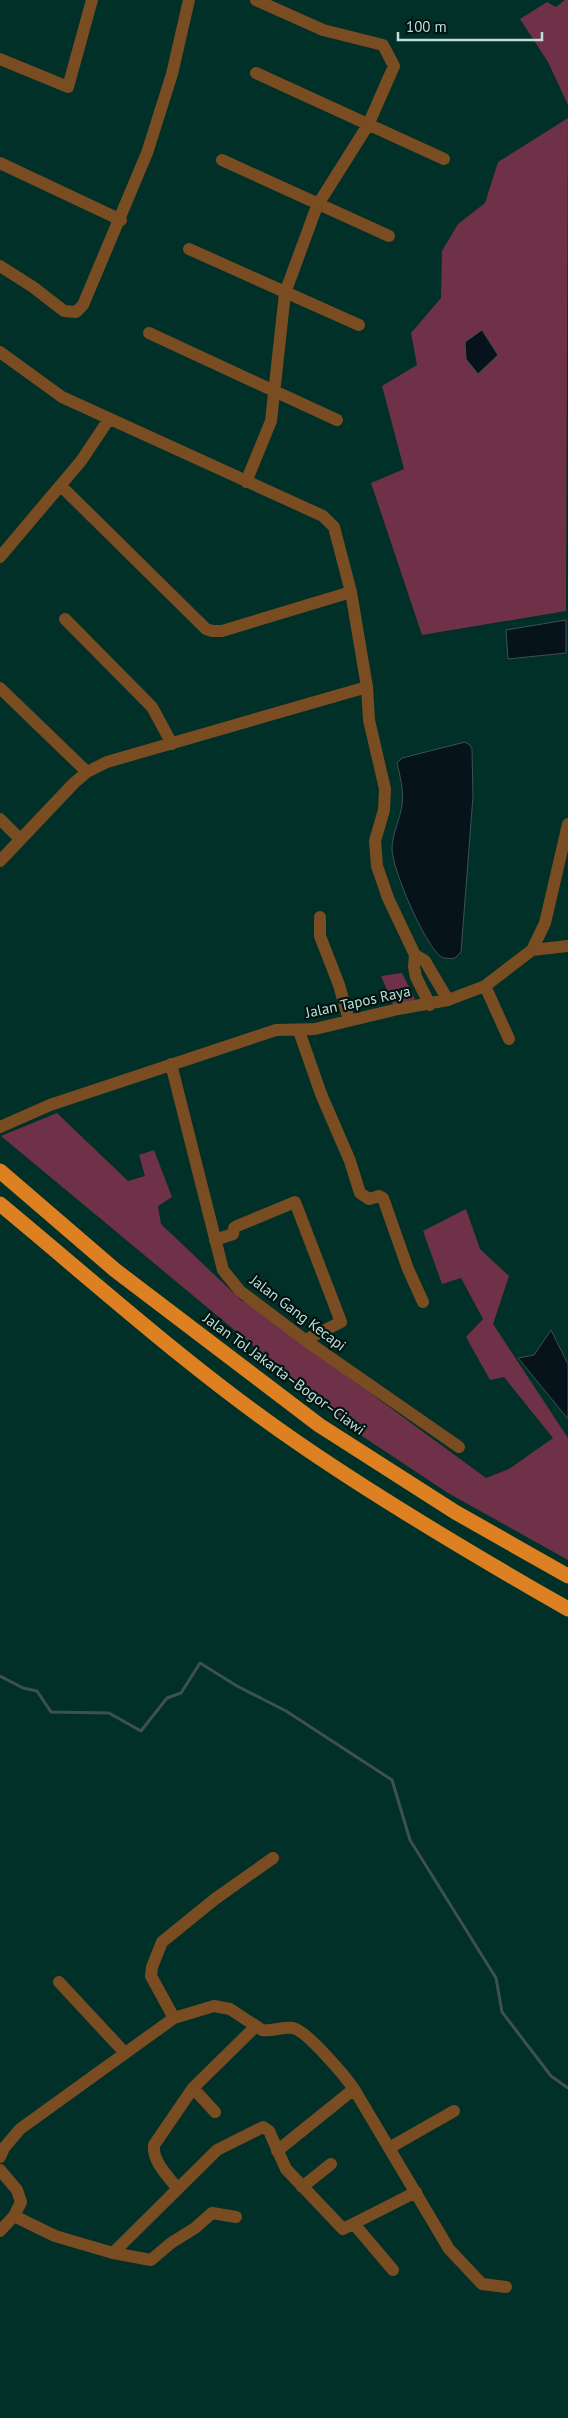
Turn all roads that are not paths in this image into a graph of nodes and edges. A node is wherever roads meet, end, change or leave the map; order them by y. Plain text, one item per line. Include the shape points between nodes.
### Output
1 (92, 0) edge
2 (189, 0) edge
3 (256, 0) edge
4 (274, 4) edge
5 (0, 59) edge
6 (256, 73) dead end
7 (368, 125) junction
8 (444, 159) dead end
9 (222, 160) dead end
10 (0, 163) edge
11 (318, 206) junction
12 (121, 220) junction
13 (389, 236) dead end
14 (189, 249) dead end
15 (0, 266) edge
16 (286, 293) junction
17 (359, 325) dead end
18 (149, 333) dead end
19 (0, 352) edge
20 (274, 389) junction
21 (109, 419) junction
22 (337, 420) dead end
23 (246, 482) junction
24 (61, 486) junction
25 (0, 557) edge
26 (351, 592) junction
27 (65, 619) dead end
28 (367, 687) junction
29 (0, 688) edge
30 (172, 744) junction
31 (87, 772) junction
32 (0, 819) edge
33 (568, 824) edge
34 (20, 839) junction
35 (0, 861) edge
36 (320, 917) dead end
37 (568, 946) edge
38 (532, 950) junction
39 (415, 955) junction
40 (485, 986) junction
41 (448, 1000) junction
42 (430, 1005) junction
43 (349, 1020) junction
44 (299, 1031) junction
45 (508, 1039) dead end
46 (171, 1064) junction
47 (0, 1128) edge
48 (0, 1171) edge
49 (0, 1204) edge
50 (215, 1240) junction
51 (423, 1302) dead end
52 (305, 1340) junction
53 (459, 1447) dead end
54 (568, 1576) edge
55 (568, 1609) edge
56 (272, 1858) dead end
57 (59, 1982) dead end
58 (174, 2018) junction
59 (255, 2027) junction
60 (125, 2053) junction
61 (192, 2088) junction
62 (354, 2089) junction
63 (454, 2111) dead end
64 (215, 2112) dead end
65 (389, 2148) junction
66 (277, 2151) junction
67 (0, 2158) edge
68 (331, 2164) dead end
69 (0, 2170) edge
70 (177, 2188) junction
71 (302, 2188) junction
72 (416, 2192) junction
73 (14, 2216) junction
74 (236, 2217) dead end
75 (354, 2224) junction
76 (0, 2231) edge
77 (113, 2253) junction
78 (393, 2270) dead end
79 (506, 2287) dead end

1 - 5 street via 68,87
2 - 12 street via 172,74
3 - 4 street
4 - 7 street via 323,30 383,45 394,66
6 - 7 street
7 - 8 street
7 - 11 street
9 - 11 street
10 - 12 street
11 - 13 street
11 - 16 street
12 - 15 street via 83,305 76,312 64,311
14 - 16 street
16 - 17 street
16 - 20 street
18 - 20 street
19 - 21 street via 62,397
20 - 22 street
20 - 23 street via 271,421
21 - 23 street
21 - 24 street
23 - 26 street via 323,516 334,527
24 - 25 street
24 - 26 street via 212,632
26 - 28 street
27 - 30 street via 152,707
28 - 30 street
28 - 39 street via 369,720 384,789 384,810 375,841 377,866
29 - 31 street
30 - 31 street via 107,762
31 - 34 street
32 - 34 street
33 - 38 street, Jalan Tapos Raya via 545,923
34 - 35 street
36 - 43 street via 320,936
37 - 38 street
38 - 40 street, Jalan Tapos Raya
39 - 41 street via 425,961
39 - 42 street via 416,977
40 - 41 street, Jalan Tapos Raya
40 - 45 street
41 - 42 street, Jalan Tapos Raya
42 - 43 street, Jalan Tapos Raya
43 - 44 street, Jalan Tapos Raya
44 - 46 street, Jalan Tapos Raya via 276,1030
44 - 51 street via 360,1193 369,1199 383,1198
46 - 47 street, Jalan Tapos Raya via 50,1105
46 - 50 street, Jalan Gang Kecapi
48 - 54 highway, Jalan Tol Jakarta–Bogor–Ciawi via 115,1270 319,1424 455,1512
49 - 55 highway via 202,1372 300,1444 426,1527
50 - 52 street, Jalan Gang Kecapi via 223,1270 231,1281
50 - 52 street via 233,1234 237,1226 295,1202 342,1322
52 - 53 street, Jalan Gang Kecapi
56 - 58 street via 162,1942 151,1976
57 - 60 street
58 - 59 street via 214,2006 230,2009
58 - 60 street
59 - 61 street
59 - 62 street via 265,2031 298,2029
60 - 67 street via 20,2129
61 - 64 street
61 - 70 street via 153,2151 157,2162
62 - 65 street
62 - 66 street
63 - 65 street
65 - 72 street
66 - 70 street via 268,2129 261,2128 219,2149
66 - 71 street via 286,2169
68 - 71 street
69 - 73 street via 21,2196
70 - 77 street
71 - 75 street via 341,2228
72 - 75 street
72 - 79 street via 447,2247 480,2282
73 - 76 street
73 - 77 street via 55,2236
74 - 77 street via 212,2213 151,2260
75 - 78 street

